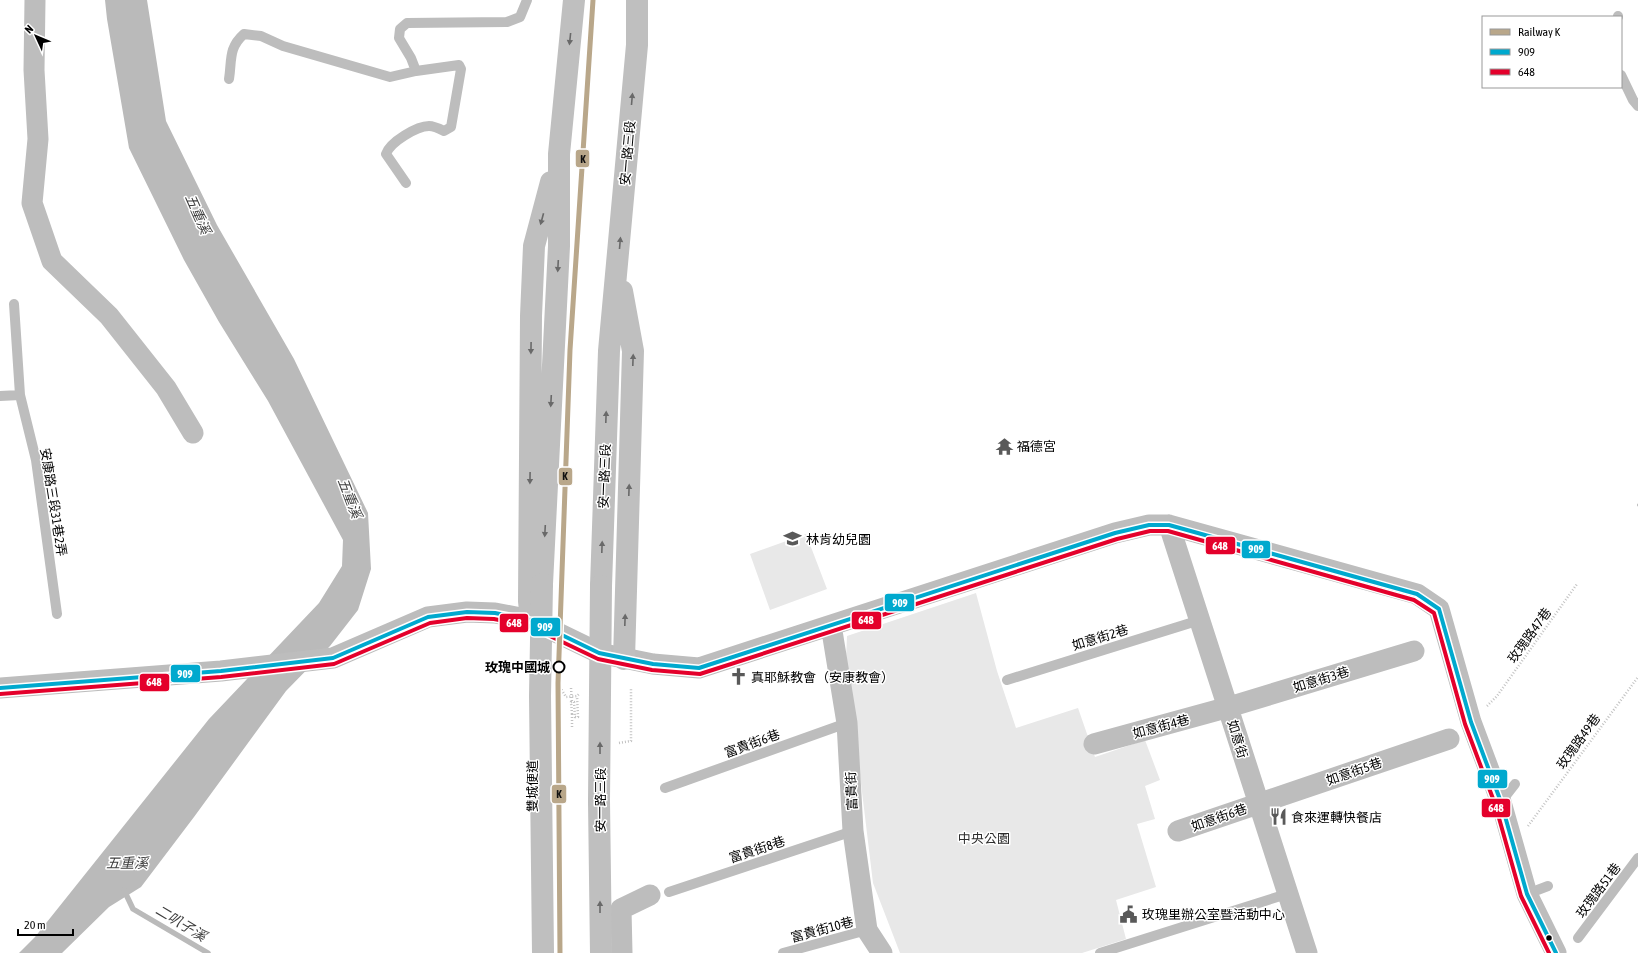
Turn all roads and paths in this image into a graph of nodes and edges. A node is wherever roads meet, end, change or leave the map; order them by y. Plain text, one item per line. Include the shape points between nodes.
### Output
1 (35, 0) edge
2 (527, 0) edge
3 (574, 0) edge
4 (637, 0) edge
5 (416, 72) junction
6 (1622, 77) edge
7 (229, 79) dead end
8 (1638, 106) edge
9 (559, 154) junction
10 (406, 183) dead end
11 (618, 265) junction
12 (14, 304) dead end
13 (20, 395) junction
14 (0, 396) edge
15 (193, 433) dead end
16 (1169, 525) junction
17 (1577, 584) dead end
18 (58, 614) dead end
19 (531, 620) junction
20 (1200, 620) junction
21 (831, 625) junction
22 (1414, 650) dead end
23 (624, 659) junction
24 (1638, 677) edge
25 (1007, 680) dead end
26 (0, 688) edge
27 (571, 688) dead end
28 (577, 696) dead end
29 (1497, 696) dead end
30 (1228, 707) junction
31 (572, 714) dead end
32 (846, 723) junction
33 (572, 727) dead end
34 (1449, 739) dead end
35 (1094, 744) dead end
36 (1515, 784) dead end
37 (665, 788) dead end
38 (1501, 802) junction
39 (1259, 804) junction
40 (1534, 818) dead end
41 (853, 831) junction
42 (1178, 831) dead end
43 (1638, 858) edge
44 (1548, 886) dead end
45 (660, 894) joint
46 (1287, 894) junction
47 (1527, 894) junction
48 (867, 930) junction
49 (1578, 938) dead end
50 (534, 953) edge
51 (543, 953) edge
52 (601, 953) edge
53 (622, 953) edge
54 (783, 953) edge
55 (882, 953) edge
56 (1100, 953) edge
57 (1308, 953) edge
58 (1556, 953) edge

1 - 15 street via 34,70 38,139 32,203 52,261 109,316 166,388
2 - 5 lane via 520,17 507,22 407,23 400,29 399,38
3 -> 9 street
11 -> 4 street, 安一路三段 via 637,45
5 - 7 lane via 390,77 283,46 261,36 244,34 238,39 231,53
5 - 10 lane via 459,65 461,70 451,127 444,131 430,126 420,128 397,140 388,148 386,154
6 - 8 lane
9 -> 19 street via 534,246 531,332
9 -> 51 street, bridge via 559,246 542,584 540,696
23 -> 11 street via 633,351
52 -> 11 street, 安一路三段, bridge via 601,586 609,351
12 - 13 lane, 安康路三段31巷2弄
13 - 14 lane
13 - 18 lane, 安康路三段31巷2弄 via 36,460
16 - 20 street, 如意街
16 - 21 street via 1149,524 1115,533
16 - 38 street via 1417,594 1439,609 1471,722
17 - 29 path, 玫瑰路47巷
19 - 23 street via 599,653
19 - 26 street via 495,613 467,612 428,617 333,658 222,671
19 - 50 street, 雙城便道
20 - 25 lane, 如意街2巷
20 - 30 street, 如意街
21 - 23 street via 700,668
21 - 32 street, 富貴街
22 - 30 street, 如意街3巷
24 - 40 path, 玫瑰路49巷
27 - 33 path
28 - 31 path via 578,717 575,717 574,702 571,702
30 - 35 street, 如意街4巷
30 - 39 street, 如意街
32 - 37 lane, 富貴街6巷
32 - 41 street, 富貴街
34 - 39 street, 如意街5巷
36 - 38 lane
38 - 47 street
39 - 42 street, 如意街6巷
39 - 46 street, 如意街
41 - 45 lane, 富貴街8巷
41 - 48 street, 富貴街
43 - 49 lane, 玫瑰路51巷
44 - 47 lane
45 - 53 street via 621,909
46 - 56 lane
46 - 57 street, 如意街
47 - 58 street
48 - 54 lane, 富貴街10巷
48 - 55 street, 富貴街

